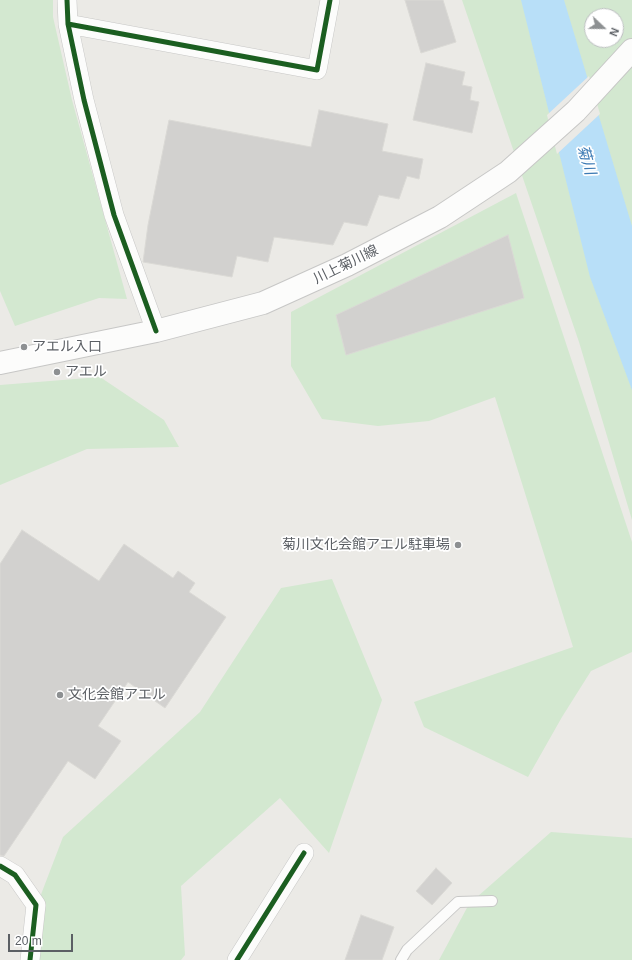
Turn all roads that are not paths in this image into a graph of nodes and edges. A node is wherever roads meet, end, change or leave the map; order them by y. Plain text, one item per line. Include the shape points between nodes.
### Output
1 (67, 0) edge
2 (330, 0) edge
3 (68, 24) junction
4 (632, 50) edge
5 (156, 331) junction
6 (0, 363) edge
7 (304, 853) dead end
8 (0, 866) edge
9 (492, 901) dead end
10 (30, 960) edge
11 (238, 960) edge
12 (401, 960) edge

1 - 3 street
2 - 3 street via 317,70
3 - 5 street via 84,100 114,215
4 - 5 main road, 川上菊川線 via 606,81 544,141 508,172 440,217 348,265 263,303
5 - 6 main road, 川上菊川線
7 - 11 street
8 - 10 street via 15,876 36,906
9 - 12 lane via 458,902 407,950

